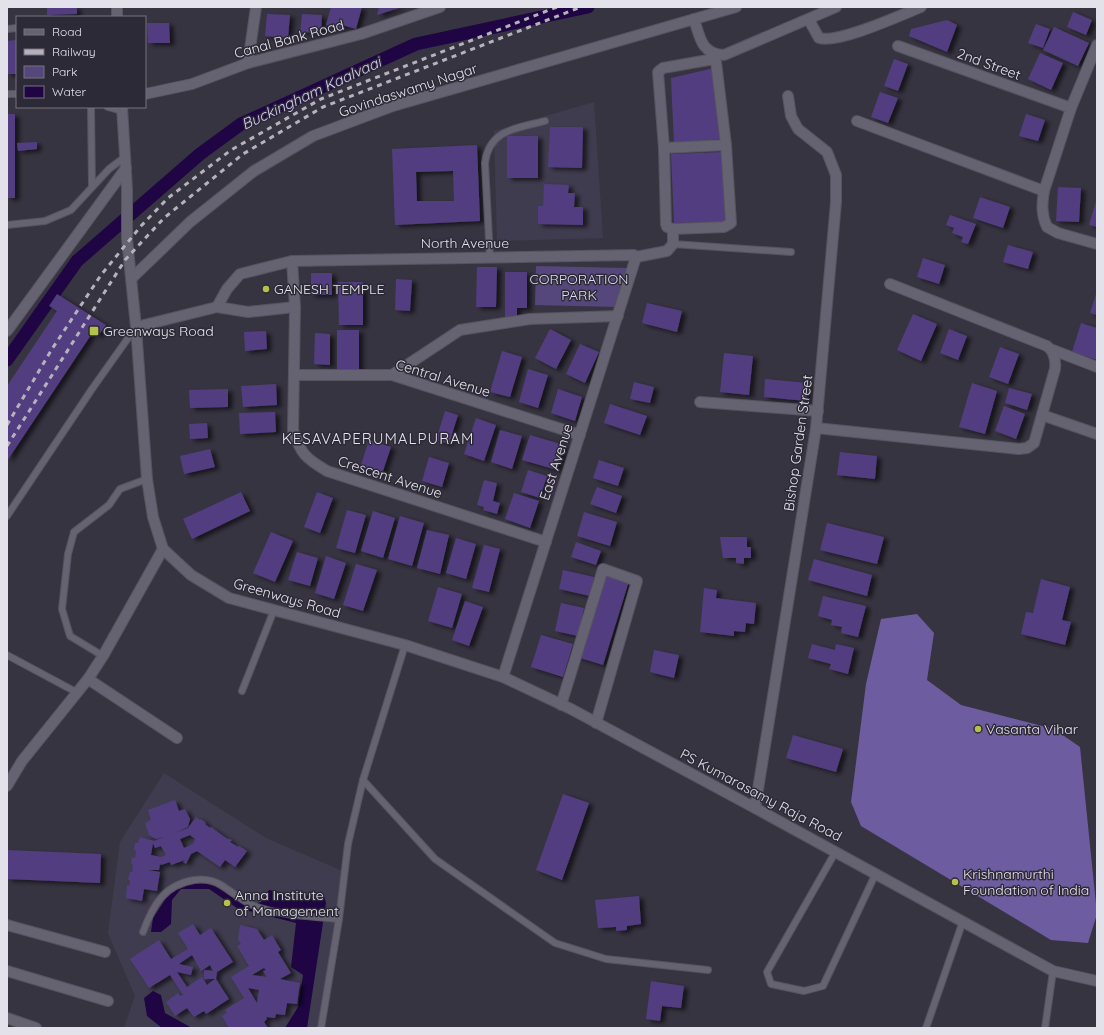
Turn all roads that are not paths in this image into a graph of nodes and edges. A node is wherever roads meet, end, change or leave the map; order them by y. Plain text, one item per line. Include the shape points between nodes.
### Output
1 (256, 7) edge
2 (440, 7) edge
3 (736, 7) edge
4 (836, 7) edge
5 (921, 7) edge
6 (694, 19) junction
7 (809, 20) junction
8 (1097, 45) edge
9 (898, 46) dead end
10 (248, 63) junction
11 (146, 94) edge
12 (788, 96) dead end
13 (92, 108) edge
14 (1071, 108) junction
15 (122, 109) edge
16 (545, 121) dead end
17 (857, 121) dead end
18 (726, 145) junction
19 (664, 148) junction
20 (125, 157) junction
21 (126, 168) junction
22 (92, 186) junction
23 (1044, 191) junction
24 (7, 225) edge
25 (673, 230) junction
26 (673, 244) junction
27 (1097, 244) edge
28 (792, 252) dead end
29 (636, 257) junction
30 (490, 258) junction
31 (292, 261) junction
32 (131, 279) junction
33 (890, 284) dead end
34 (217, 307) junction
35 (295, 307) junction
36 (618, 316) junction
37 (136, 327) junction
38 (7, 331) edge
39 (1052, 350) junction
40 (1097, 367) edge
41 (392, 375) junction
42 (294, 376) junction
43 (700, 402) dead end
44 (818, 411) junction
45 (1042, 414) junction
46 (816, 428) junction
47 (1097, 434) edge
48 (580, 435) junction
49 (147, 479) junction
50 (7, 516) edge
51 (546, 542) junction
52 (163, 549) junction
53 (274, 610) junction
54 (405, 645) junction
55 (7, 655) edge
56 (103, 656) junction
57 (503, 677) junction
58 (88, 678) junction
59 (242, 691) dead end
60 (76, 692) junction
61 (561, 704) junction
62 (596, 723) junction
63 (177, 738) dead end
64 (363, 780) junction
65 (7, 786) edge
66 (756, 808) junction
67 (836, 851) junction
68 (876, 873) junction
69 (339, 919) junction
70 (963, 921) junction
71 (7, 925) edge
72 (143, 932) dead end
73 (105, 952) dead end
74 (708, 970) dead end
75 (7, 971) edge
76 (1053, 971) junction
77 (1097, 981) edge
78 (108, 1001) dead end
79 (7, 1018) edge
80 (36, 1028) edge
81 (321, 1028) edge
82 (926, 1028) edge
83 (1045, 1028) edge

1 - 10 street
2 - 10 street, Canal Bank Road via 361,34
3 - 6 street, Govindaswamy Nagar
4 - 7 street
5 - 7 street via 841,37 824,40 819,38
6 - 7 street via 706,49 711,53 724,55
6 - 32 street, Govindaswamy Nagar via 392,106 313,136 254,171 190,222
8 - 14 street
9 - 14 street, 2nd Street
10 - 11 street, Canal Bank Road via 192,84
12 - 44 street, Bishop Garden Street via 791,116 798,129 827,152 836,175 836,202
13 - 22 lane
14 - 23 street
15 - 20 street, Greenways Road
16 - 30 lane via 505,131 486,152
17 - 23 street
18 - 19 street
18 - 19 street via 714,59 663,68 658,72
18 - 25 street via 731,219 729,226
19 - 25 street via 666,224
20 - 21 street, Greenways Road
20 - 22 lane
21 - 32 street, Greenways Road via 127,239
21 - 38 street
22 - 24 lane via 71,210 45,221
23 - 27 street via 1042,214 1047,227 1058,233
25 - 26 street
26 - 28 lane
26 - 29 street, North Avenue via 667,251
29 - 30 street, North Avenue via 634,255
29 - 36 street, East Avenue
30 - 31 street, North Avenue
31 - 34 street, North Avenue via 240,274 227,289
31 - 35 street, Crescent Avenue
32 - 37 street, Greenways Road
33 - 39 street
34 - 35 street via 248,312
34 - 37 street
35 - 42 street, Crescent Avenue
36 - 41 street via 530,319 460,330
36 - 48 street, East Avenue
37 - 49 street, Greenways Road
37 - 50 lane
39 - 40 street
39 - 45 street via 1056,362 1055,369
41 - 42 street, Central Avenue
41 - 48 street, Central Avenue
42 - 51 street, Crescent Avenue via 293,430 299,447 309,460 327,471
43 - 44 street
44 - 46 street, Bishop Garden Street
45 - 46 street via 1034,443 1024,449
45 - 47 street
46 - 66 street, Bishop Garden Street
48 - 51 street, East Avenue
49 - 52 street, Greenways Road via 153,517
49 - 56 lane via 120,489 109,505 74,532 68,554 62,609 70,636
51 - 57 street, East Avenue
52 - 53 street, Greenways Road via 191,575 229,598
52 - 56 street
53 - 54 street, Greenways Road
53 - 59 lane
54 - 57 street, PS Kumarasamy Raja Road
54 - 64 lane
55 - 60 lane
56 - 58 street
57 - 61 street, PS Kumarasamy Raja Road
58 - 60 street
58 - 63 street
60 - 65 street via 22,761
61 - 62 street, PS Kumarasamy Raja Road
61 - 62 street via 603,569 637,581
62 - 66 street, PS Kumarasamy Raja Road
64 - 69 lane via 348,844
64 - 74 lane via 435,859 554,943 606,958
66 - 67 street, PS Kumarasamy Raja Road
67 - 68 street, PS Kumarasamy Raja Road
67 - 68 lane via 766,972 771,984 804,991 823,986
68 - 70 street, PS Kumarasamy Raja Road
69 - 72 lane via 293,916 248,904 213,881 199,879 174,886 161,897
69 - 81 lane
70 - 76 street, PS Kumarasamy Raja Road
70 - 82 lane
71 - 73 street
75 - 78 street
76 - 77 street, PS Kumarasamy Raja Road
76 - 83 lane
79 - 80 street

